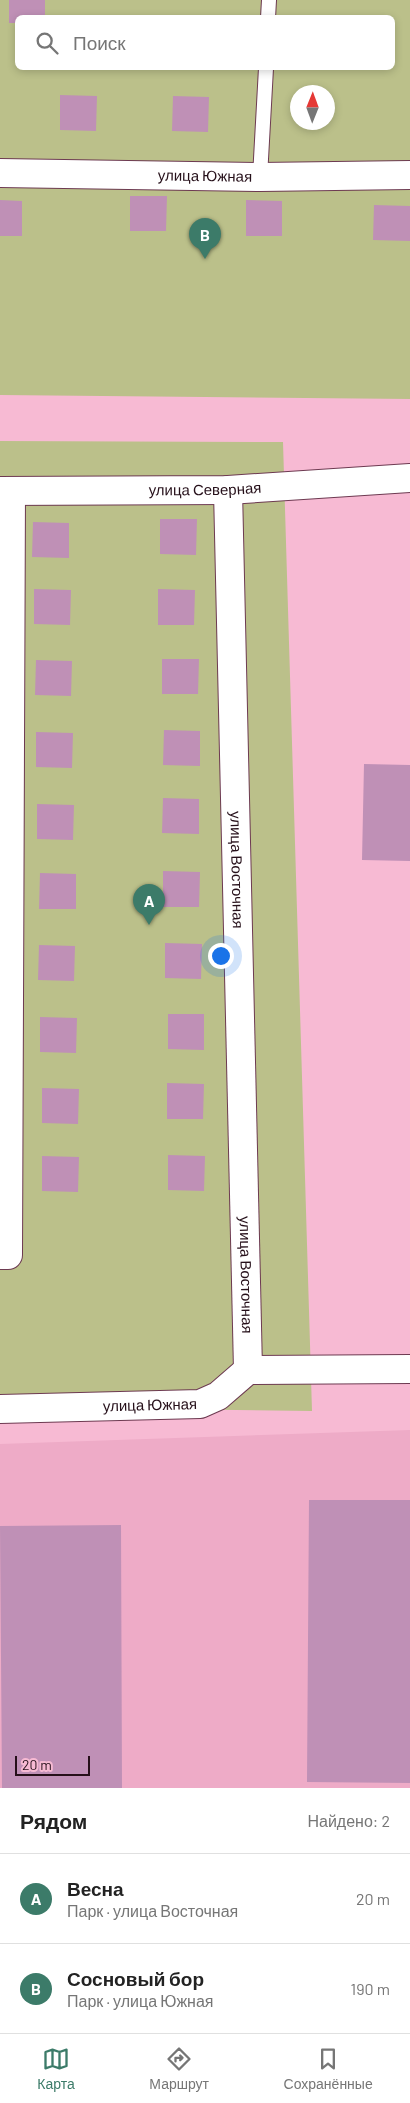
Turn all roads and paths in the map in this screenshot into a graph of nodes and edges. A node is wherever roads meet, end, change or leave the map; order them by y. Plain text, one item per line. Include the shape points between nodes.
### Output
1 (269, 0) edge
2 (268, 15) edge
3 (266, 70) edge
4 (0, 173) edge
5 (410, 175) edge
6 (260, 177) junction
7 (410, 478) edge
8 (228, 490) junction
9 (5, 492) edge
10 (4, 1255) edge
11 (410, 1369) edge
12 (248, 1370) junction
13 (0, 1409) edge

1 - 2 lane
3 - 6 lane
4 - 6 street, улица Южная
5 - 6 street, улица Южная
7 - 8 street, улица Северная
8 - 9 street, улица Северная
8 - 12 street, улица Восточная
9 - 10 street
11 - 12 street
12 - 13 street, улица Южная via 218,1396 200,1404

